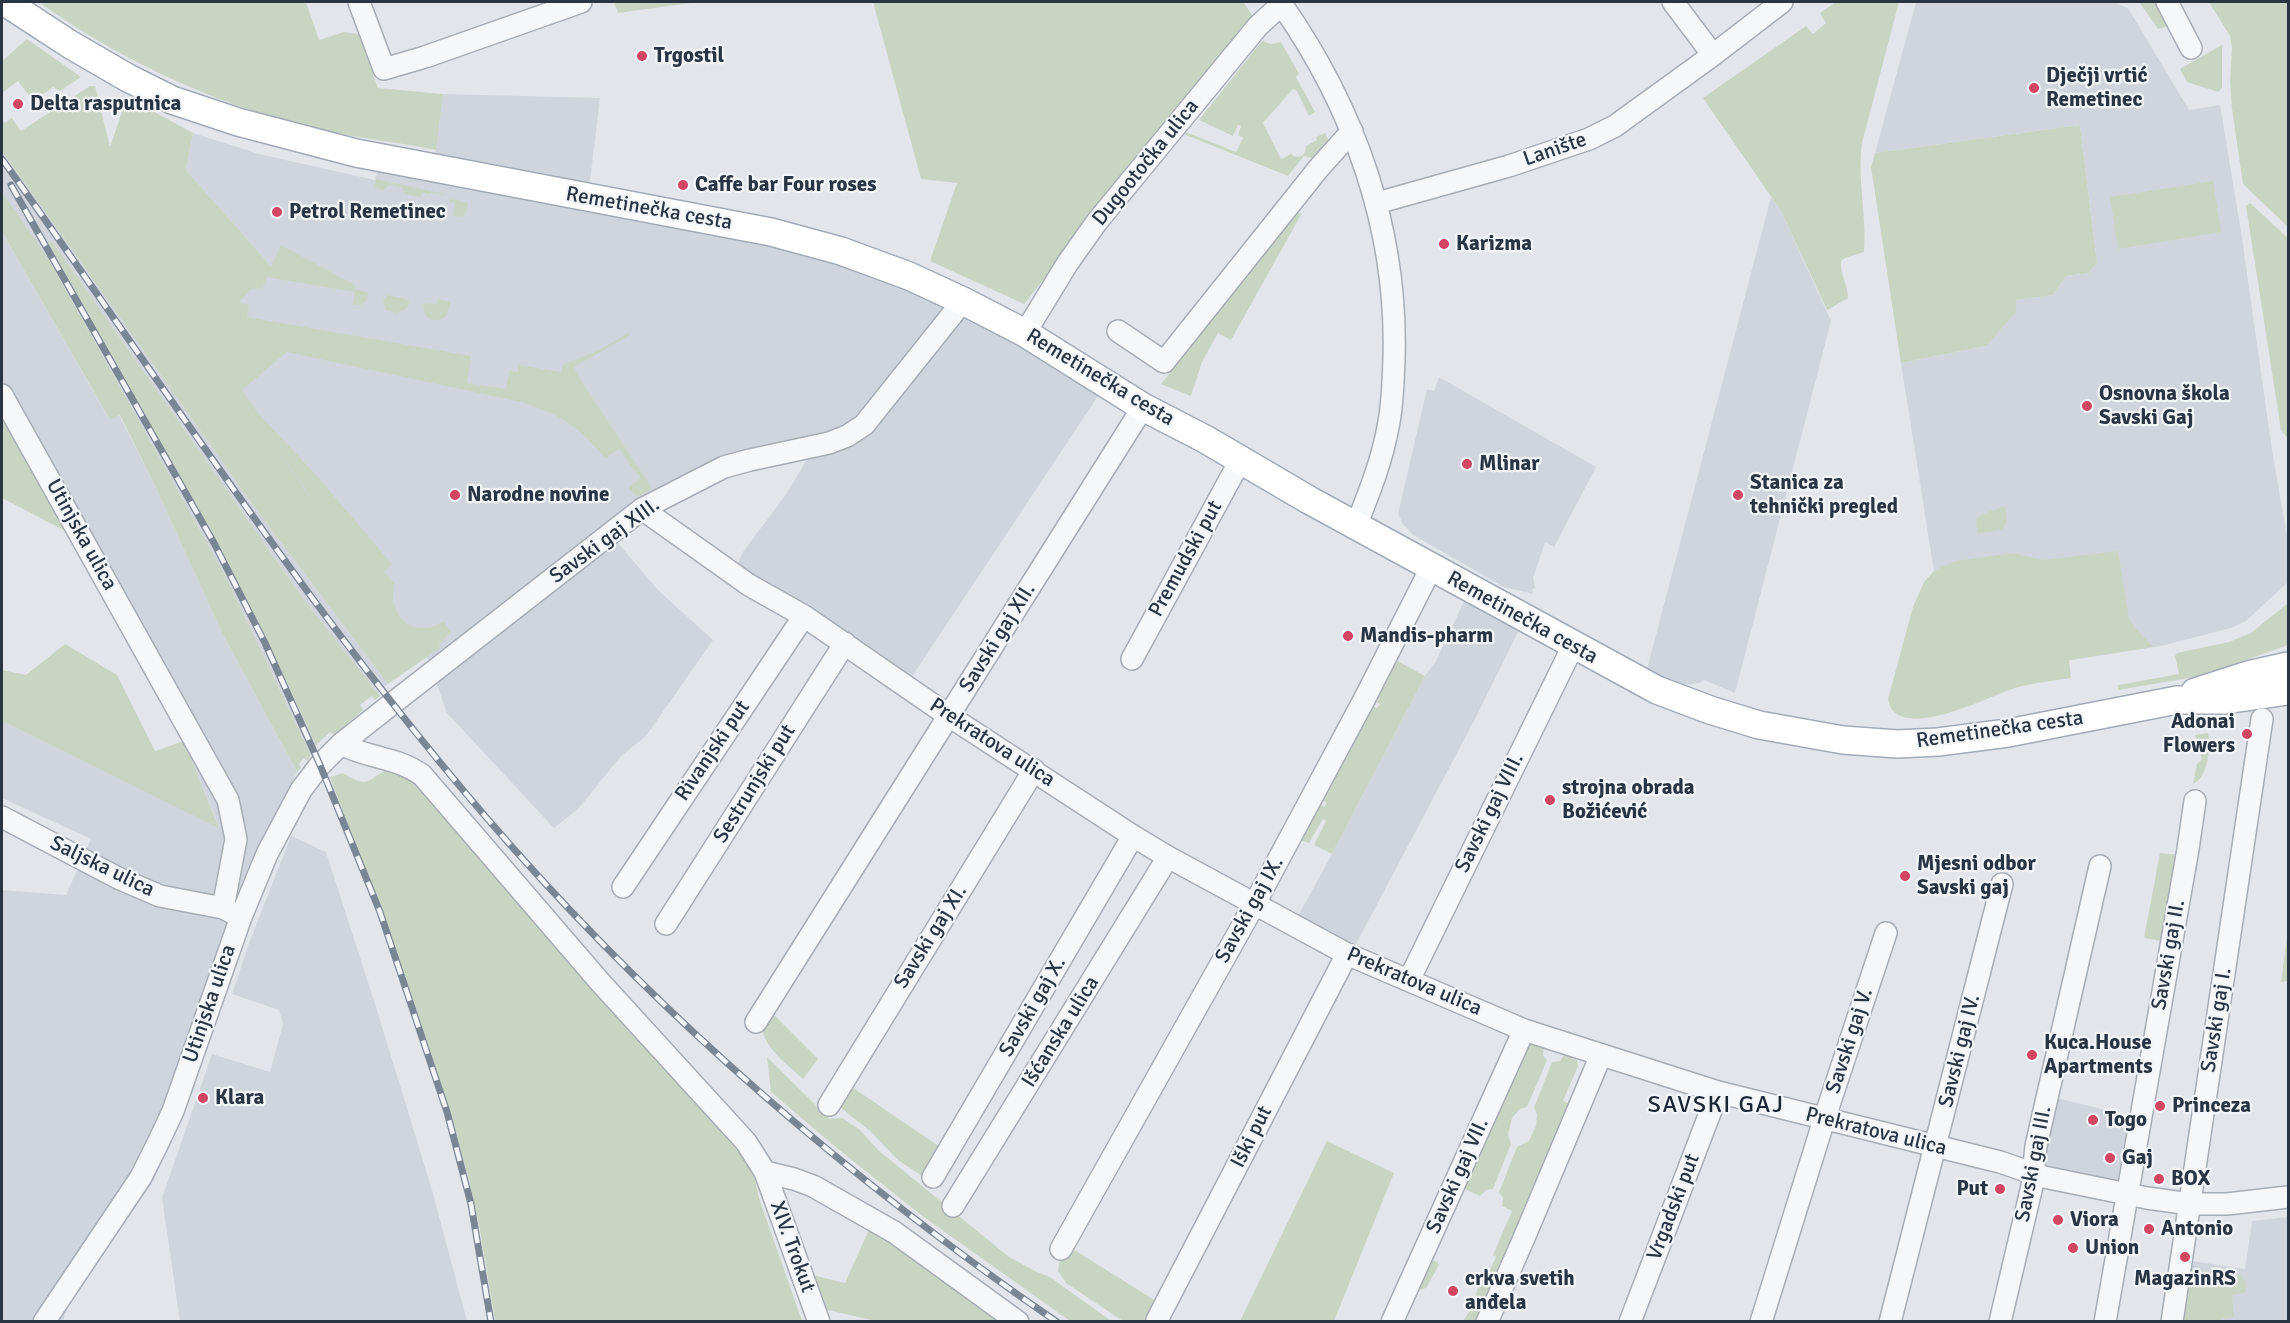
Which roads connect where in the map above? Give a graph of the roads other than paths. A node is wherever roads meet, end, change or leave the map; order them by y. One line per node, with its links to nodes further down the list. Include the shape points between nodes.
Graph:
1 (5, 2): 12 (main road, Remetinečka cesta, via 128,78 172,100 225,118 356,153 771,232 851,255)
2 (359, 2): 3 (street, via 384,69)
3 (581, 2)
4 (1673, 2): 9 (street)
5 (1782, 2): 9 (street, Lanište)
6 (2167, 2): 8 (street)
7 (1281, 3): 10 (street, via 1318,61); 14 (street, Dugootočka ulica, via 1118,196 1067,264)
8 (2191, 48)
9 (1713, 55): 11 (street, Lanište, via 1615,126 1589,139)
10 (1352, 131): 11 (street); 13 (street, via 1164,363)
11 (1377, 203): 19 (street, via 1393,302 1393,391 1383,453)
12 (963, 301): 14 (main road, Remetinečka cesta); 18 (street, Savski gaj XIII., via 864,425 829,443 724,467)
13 (1118, 331)
14 (1025, 333): 16 (main road, Remetinečka cesta)
15 (2, 395): 39 (street, Utinjska ulica, via 228,800 236,839)
16 (1143, 407): 17 (main road, Remetinečka cesta); 27 (street, Savski gaj XII.)
17 (1240, 459): 19 (main road, Remetinečka cesta); 24 (street, Premudski put)
18 (642, 509): 21 (street, Prekratova ulica, via 749,585); 26 (street, Savski gaj XIII.)
19 (1356, 526): 20 (main road, Remetinečka cesta)
20 (1431, 568): 23 (main road, Remetinečka cesta); 38 (street, Savski gaj IX.)
21 (804, 616): 22 (street, Prekratova ulica); 37 (street, Rivanjski put)
22 (845, 643): 27 (street, Prekratova ulica); 40 (street, Sestrunjski put)
23 (1573, 646): 25 (main road, Remetinečka cesta, via 1657,690 1710,710 1793,732 1867,742 1921,743 2044,727 2177,700 2230,680); 43 (street, Savski gaj VIII.)
24 (1132, 659)
25 (2288, 672)
26 (393, 703): 29 (street, Utinjska ulica)
27 (949, 716): 30 (street, Prekratova ulica); 44 (street, Savski gaj XII.)
28 (2262, 719): 56 (street, Savski gaj I.)
29 (341, 744): 39 (street, Utinjska ulica, via 301,790); 51 (street, XIV. Trokut, via 408,765 422,775 600,982 746,1142)
30 (1034, 770): 33 (street, Prekratova ulica); 48 (street, Savski gaj XI.)
31 (2194, 801): 54 (street, Savski gaj II.)
32 (2, 817): 39 (street, Saljska ulica, via 160,896)
33 (1133, 836): 34 (street, Prekratova ulica); 53 (street, Savski gaj X.)
34 (1168, 858): 38 (street, Prekratova ulica); 57 (street, Išćanska ulica)
35 (2100, 866): 52 (street, Savski gaj III., via 2038,1135)
36 (2002, 885): 50 (street, Savski gaj IV.)
37 (623, 887)
38 (1254, 905): 42 (street, Prekratova ulica); 58 (street, Savski gaj IX.)
39 (232, 913): 60 (street, Utinjska ulica, via 173,1111 159,1143 141,1178)
40 (666, 924)
41 (1886, 933): 49 (street, Savski gaj V.)
42 (1347, 954): 43 (street, Prekratova ulica); 59 (street, Iški put)
43 (1409, 980): 45 (street, Prekratova ulica)
44 (756, 1022)
45 (1524, 1029): 46 (street, Prekratova ulica); 63 (street, Savski gaj VII.)
46 (1601, 1055): 47 (street, Prekratova ulica); 64 (street)
47 (1718, 1092): 49 (street, Prekratova ulica); 65 (street, Vrgadski put)
48 (829, 1104)
49 (1824, 1120): 50 (street, Prekratova ulica); 66 (street, Savski gaj V.)
50 (1935, 1146): 52 (street, Prekratova ulica); 67 (street, Savski gaj IV.)
51 (765, 1172): 61 (street, XIV. Trokut); 62 (street, via 813,1186 894,1232)
52 (2033, 1172): 54 (street, Prekratova ulica); 68 (street, Savski gaj III.)
53 (933, 1177)
54 (2126, 1194): 56 (street, Prekratova ulica); 69 (street, Savski gaj II.)
55 (2289, 1197): 56 (street, Prekratova ulica)
56 (2190, 1204): 70 (street, Savski gaj I.)
57 (953, 1206)
58 (1061, 1249)
59 (1157, 1320)
60 (44, 1322)
61 (819, 1322)
62 (1018, 1322)
63 (1392, 1322)
64 (1486, 1322)
65 (1630, 1322)
66 (1761, 1322)
67 (1890, 1322)
68 (2000, 1322)
69 (2105, 1322)
70 (2172, 1322)

